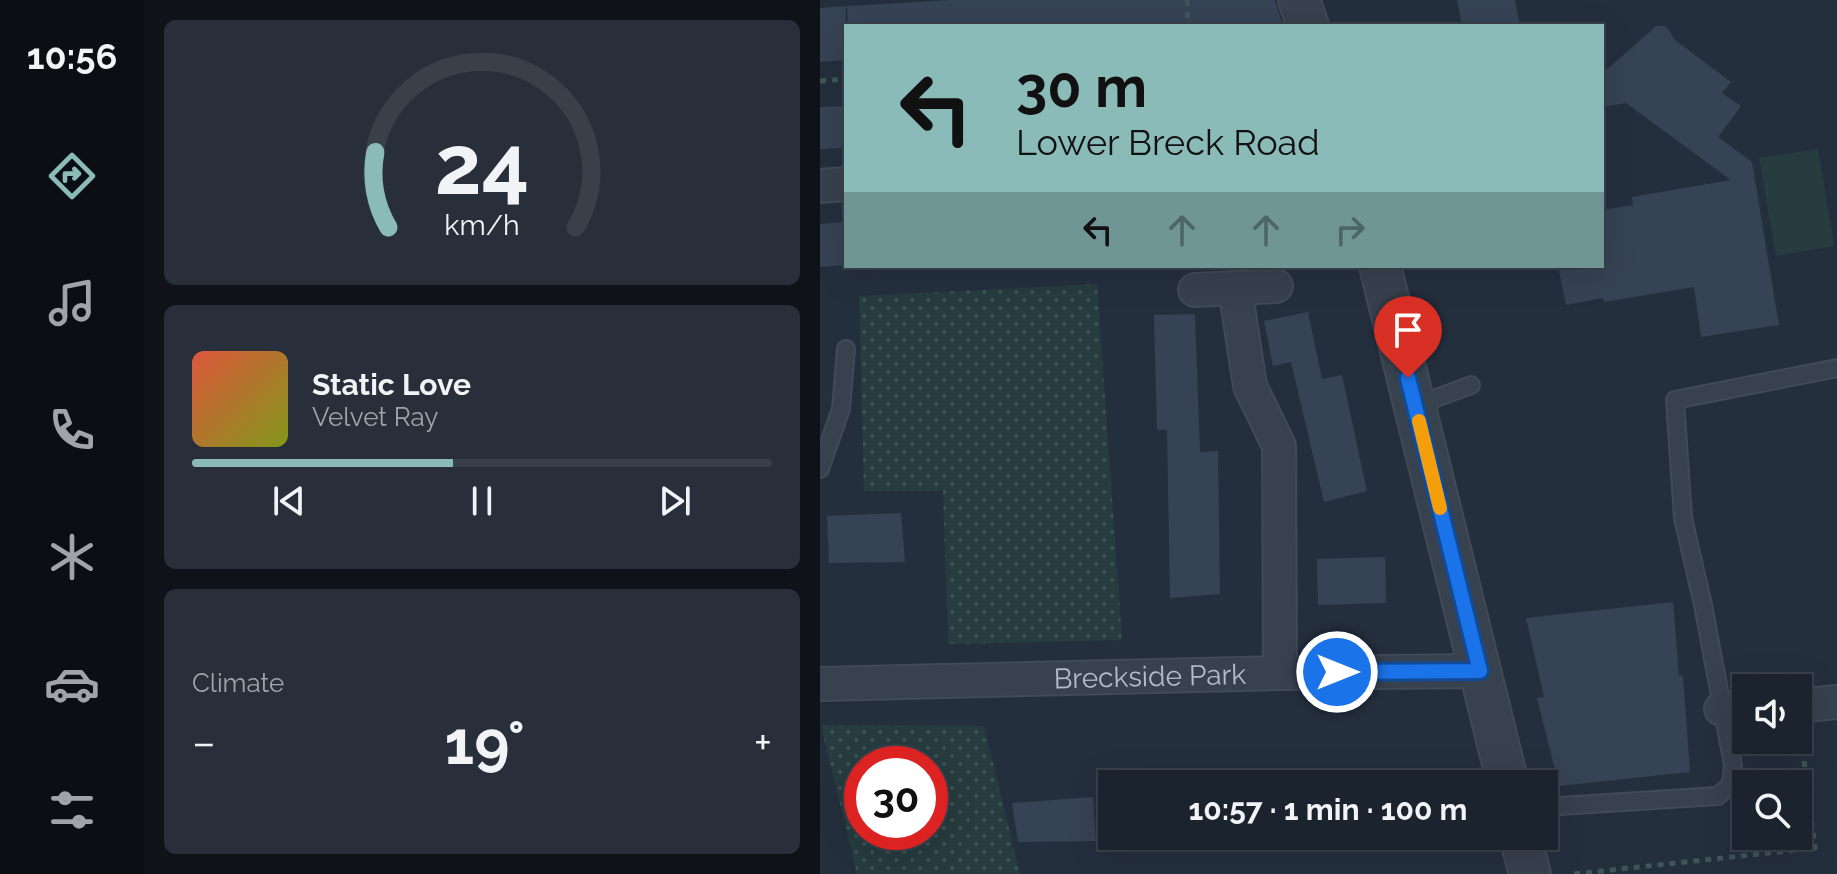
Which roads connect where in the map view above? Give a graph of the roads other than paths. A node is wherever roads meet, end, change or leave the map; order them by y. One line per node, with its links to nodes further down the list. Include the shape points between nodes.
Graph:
1 (1299, 0): 2 (street)
2 (1307, 24)
3 (844, 184): 4 (street)
4 (820, 186)
5 (1380, 268): 12 (street)
6 (1276, 286): 7 (street)
7 (1235, 288): 8 (street); 15 (street, via 1250,386 1279,446)
8 (1195, 290)
9 (846, 349): 13 (lane, via 841,409)
10 (1837, 368): 18 (lane, via 1675,400 1683,518)
11 (1471, 385): 12 (lane)
12 (1415, 406): 14 (street)
13 (820, 469)
14 (1480, 671): 15 (street, Breckside Park); 21 (street)
15 (1280, 673): 16 (street, Breckside Park)
16 (820, 684)
17 (1837, 702): 19 (street)
18 (1732, 705)
19 (1812, 713)
20 (1733, 754): 22 (lane, via 1731,784 1718,796)
21 (1505, 770)
22 (1558, 806)
23 (1524, 850): 24 (street)
24 (1530, 874)

